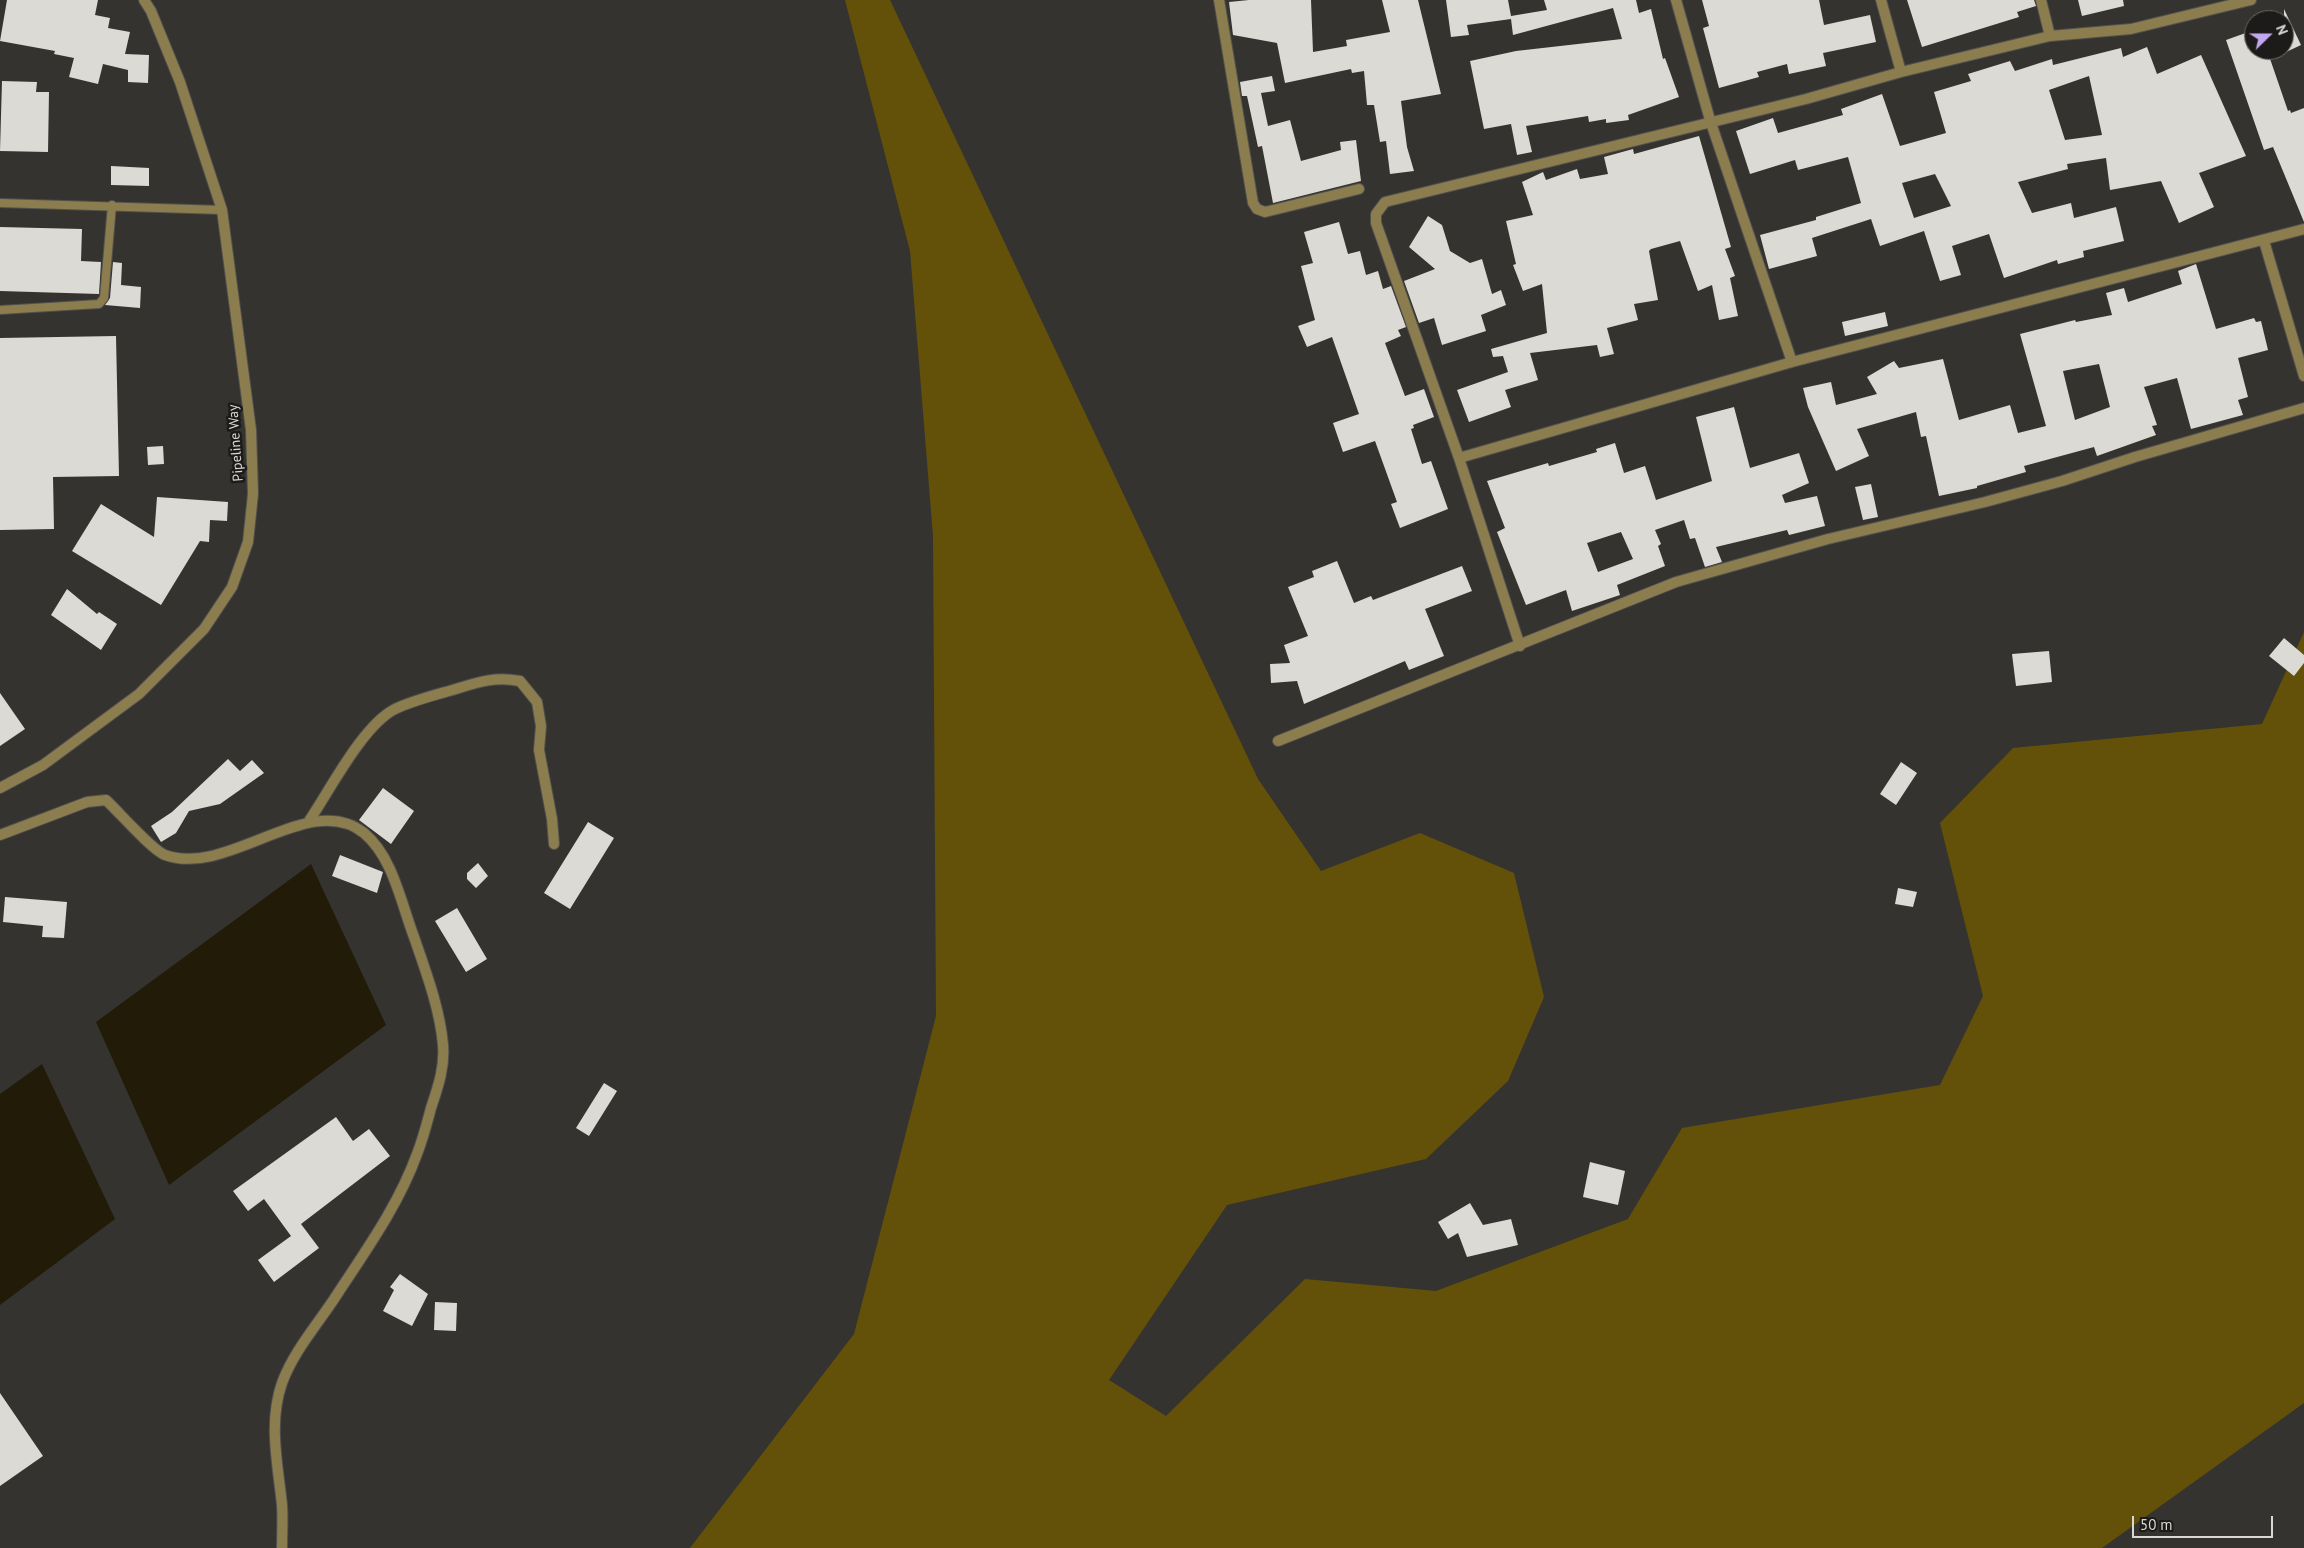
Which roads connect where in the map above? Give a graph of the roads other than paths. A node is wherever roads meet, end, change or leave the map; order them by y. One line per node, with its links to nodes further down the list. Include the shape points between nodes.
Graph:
1 (144, 0): 13 (street, Pipeline Way, via 180,82)
2 (1219, 0): 10 (street, via 1253,203 1257,209 1265,212)
3 (1676, 0): 9 (street)
4 (1881, 0): 8 (street)
5 (2041, 0): 7 (street)
6 (2251, 0): 7 (street, via 2131,29)
7 (2050, 36): 8 (street)
8 (1902, 72): 9 (street, via 1806,99)
9 (1710, 120): 17 (street); 20 (street, via 1385,202 1379,207 1376,222)
10 (1359, 189)
11 (0, 203): 12 (lane)
12 (112, 205): 13 (lane); 16 (lane, via 104,298 99,304)
13 (222, 210): 23 (street, Pipeline Way, via 251,430 253,494 248,542 232,587 204,629 139,694 43,765)
14 (2304, 229): 15 (street)
15 (2264, 240): 17 (street); 18 (street)
16 (0, 310)
17 (1792, 362): 20 (street)
18 (2304, 376)
19 (2304, 408): 21 (street, via 2062,481 1828,539 1676,582)
20 (1459, 458): 21 (street)
21 (1520, 646): 22 (street)
22 (1278, 741)
23 (0, 788)
24 (309, 821): 25 (street, via 240,848 189,860 162,854 106,800 87,802); 26 (street, via 361,741 394,710 499,678 520,681 537,702 541,726 539,750); 27 (street, via 333,819 362,831 384,856 420,955 440,1020 444,1047 443,1068 417,1156 382,1227 294,1356 281,1385 275,1416 274,1457 282,1506)
25 (0, 835)
26 (554, 844)
27 (282, 1548)

